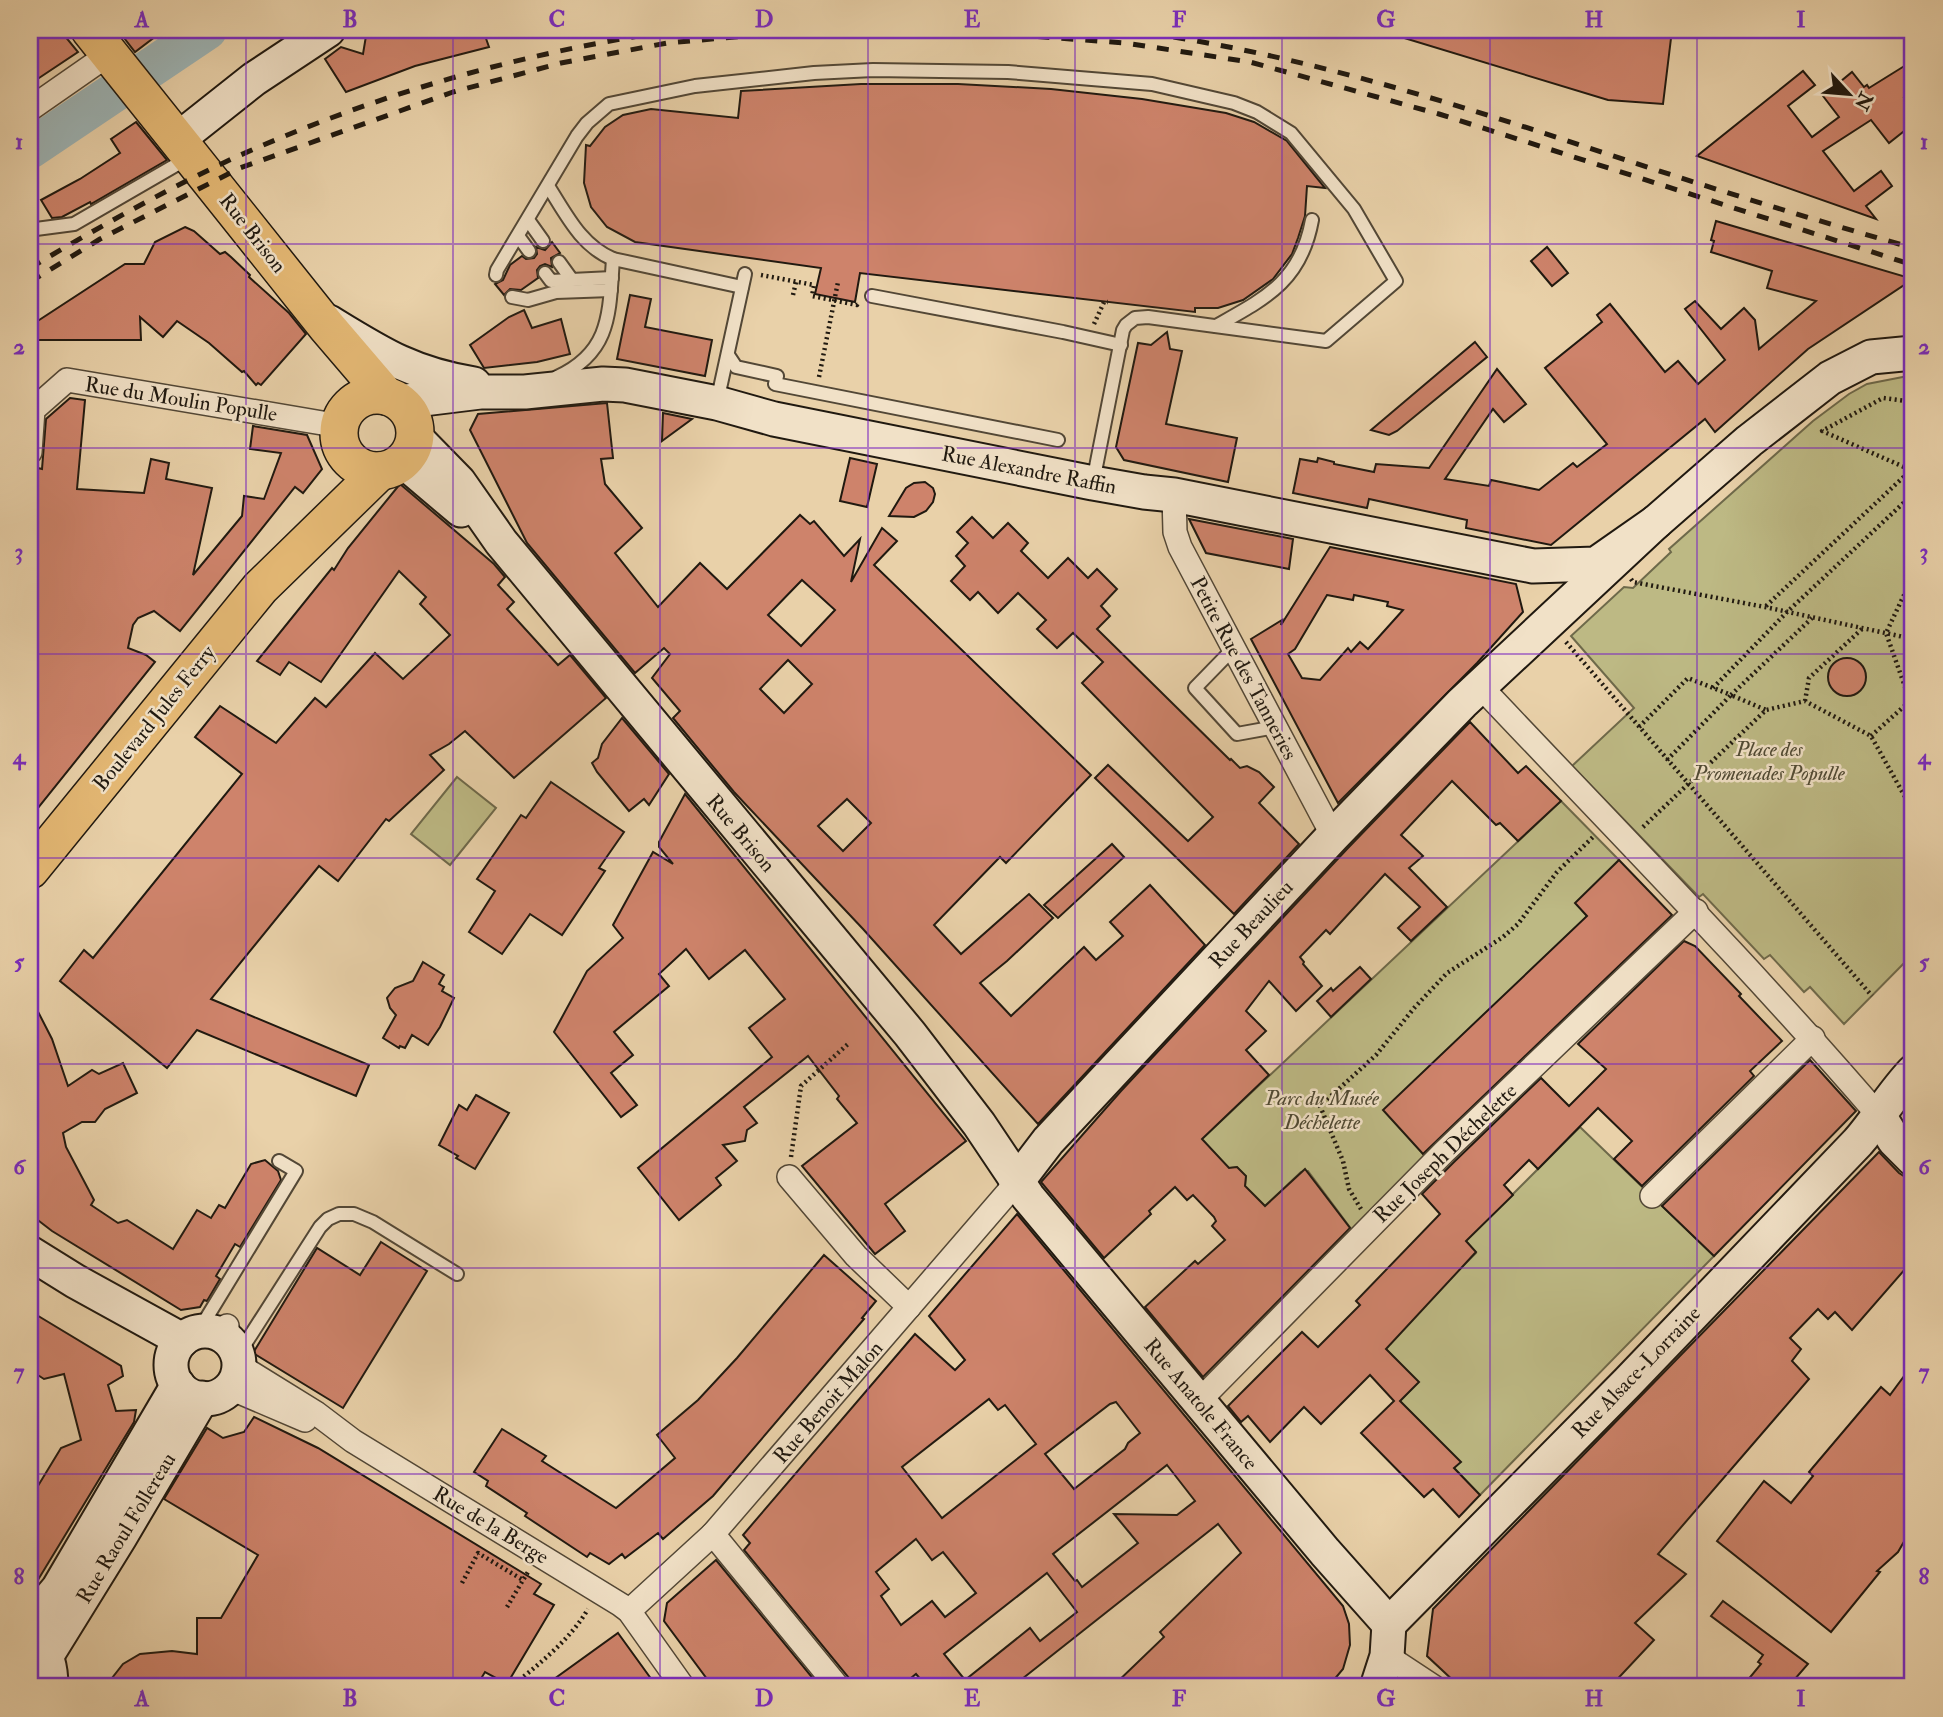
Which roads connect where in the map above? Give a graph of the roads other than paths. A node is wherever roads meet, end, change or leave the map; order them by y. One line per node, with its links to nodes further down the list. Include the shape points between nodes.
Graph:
1 (328, 30): 4 (street)
2 (106, 50): 3 (street); 4 (main road, Rue Brison)
3 (30, 109)
4 (176, 137): 8 (lane, via 74,224); 22 (main road, Rue Brison)
5 (548, 186): 6 (lane); 12 (lane, via 580,235); 23 (lane, via 587,123 609,104 695,86 873,70 1008,72 1152,84 1234,103 1292,133 1354,209 1396,281 1326,341)
6 (528, 220): 9 (lane); 10 (lane)
7 (1312, 220): 23 (lane, via 1302,255 1281,285)
8 (30, 233)
9 (518, 236): 11 (lane); 15 (lane, via 508,261)
10 (543, 241)
11 (529, 251)
12 (613, 259): 17 (lane); 27 (lane, via 743,280)
13 (559, 262): 16 (lane)
14 (545, 272): 16 (lane, via 551,281)
15 (496, 275)
16 (572, 280): 17 (lane)
17 (611, 284): 21 (lane); 29 (lane, via 601,338 592,355 575,369)
18 (526, 286): 21 (lane)
19 (872, 296): 25 (lane)
20 (512, 297): 21 (lane)
21 (535, 298)
22 (322, 321): 29 (street, via 414,370); 31 (main road, Rue Brison, via 347,381); 32 (main road, Rue Brison)
23 (1216, 326): 25 (lane, via 1140,317 1126,325)
24 (1913, 335): 28 (street, via 1894,341)
25 (1121, 345): 35 (lane)
26 (1913, 353): 28 (street)
27 (728, 355): 30 (lane); 33 (lane, via 736,367 777,376 775,384)
28 (1871, 357): 37 (street, via 1830,378 1793,405)
29 (524, 392): 30 (street, Rue Alexandre Raffin, via 625,385); 32 (street, Rue Alexandre Raffin, via 480,392)
30 (717, 402): 35 (street, Rue Alexandre Raffin, via 774,419)
31 (345, 428): 32 (main road, via 367,397); 32 (main road, via 359,466); 34 (street, Rue du Moulin Populle, via 67,380 33,410); 39 (main road, Boulevard Jules Ferry, via 327,493)
32 (400, 433): 39 (main road, Boulevard Jules Ferry); 50 (street, Rue Brison, via 501,542 910,1034)
33 (1058, 440)
34 (30, 452)
35 (1093, 483): 36 (street, Rue Alexandre Raffin)
36 (1174, 495): 38 (street, Rue Alexandre Raffin); 41 (street, Petite Rue des Tanneries, via 1180,547)
37 (1656, 522): 38 (street, via 1596,564); 40 (street, Rue Beaulieu)
38 (1533, 566): 40 (street, via 1560,579 1566,591)
39 (279, 568): 45 (main road, Boulevard Jules Ferry)
40 (1557, 614): 42 (street, Rue Beaulieu)
41 (1233, 649): 43 (street, Petite Rue des Tanneries); 43 (lane, via 1195,688 1237,734)
42 (1487, 679): 44 (street, Rue Beaulieu); 46 (street)
43 (1275, 727): 44 (street, Petite Rue des Tanneries)
44 (1333, 836): 51 (street, Rue Beaulieu)
45 (30, 870)
46 (1696, 911): 47 (street); 61 (street, Rue Joseph Déchelette, via 1444,1152)
47 (1813, 1038): 49 (street); 56 (street)
48 (1913, 1073): 49 (street)
49 (1880, 1117): 52 (street); 66 (street, Rue Alsace-Lorraine)
50 (979, 1124): 51 (street, via 1021,1140); 55 (street, Rue Brison)
51 (1048, 1141): 55 (street, Rue Beaulieu)
52 (1913, 1159)
53 (279, 1161): 60 (lane, via 296,1171)
54 (789, 1177): 59 (street, via 856,1256)
55 (1016, 1183): 59 (street, Rue Benoit Malon); 61 (street, Rue Anatole France)
56 (1652, 1196)
57 (30, 1253): 60 (street, Rue de la Berge)
58 (457, 1274): 60 (lane, via 373,1222 339,1214 320,1227)
59 (909, 1307): 63 (street, Rue Benoit Malon)
60 (209, 1358): 62 (street, Rue Raoul Follereau); 64 (street, Rue de la Berge, via 316,1413 353,1441)
61 (1199, 1401): 66 (street, Rue Anatole France, via 1325,1552)
62 (107, 1532): 65 (street, Rue Raoul Follereau); 67 (street, Rue Raoul Follereau)
63 (713, 1534): 64 (street, Rue Benoit Malon); 69 (street)
64 (629, 1611): 68 (street, Rue de la Berge)
65 (30, 1619)
66 (1388, 1640): 70 (street); 71 (street)
67 (43, 1659)
68 (683, 1687)
69 (838, 1687)
70 (1377, 1687)
71 (1434, 1687)

